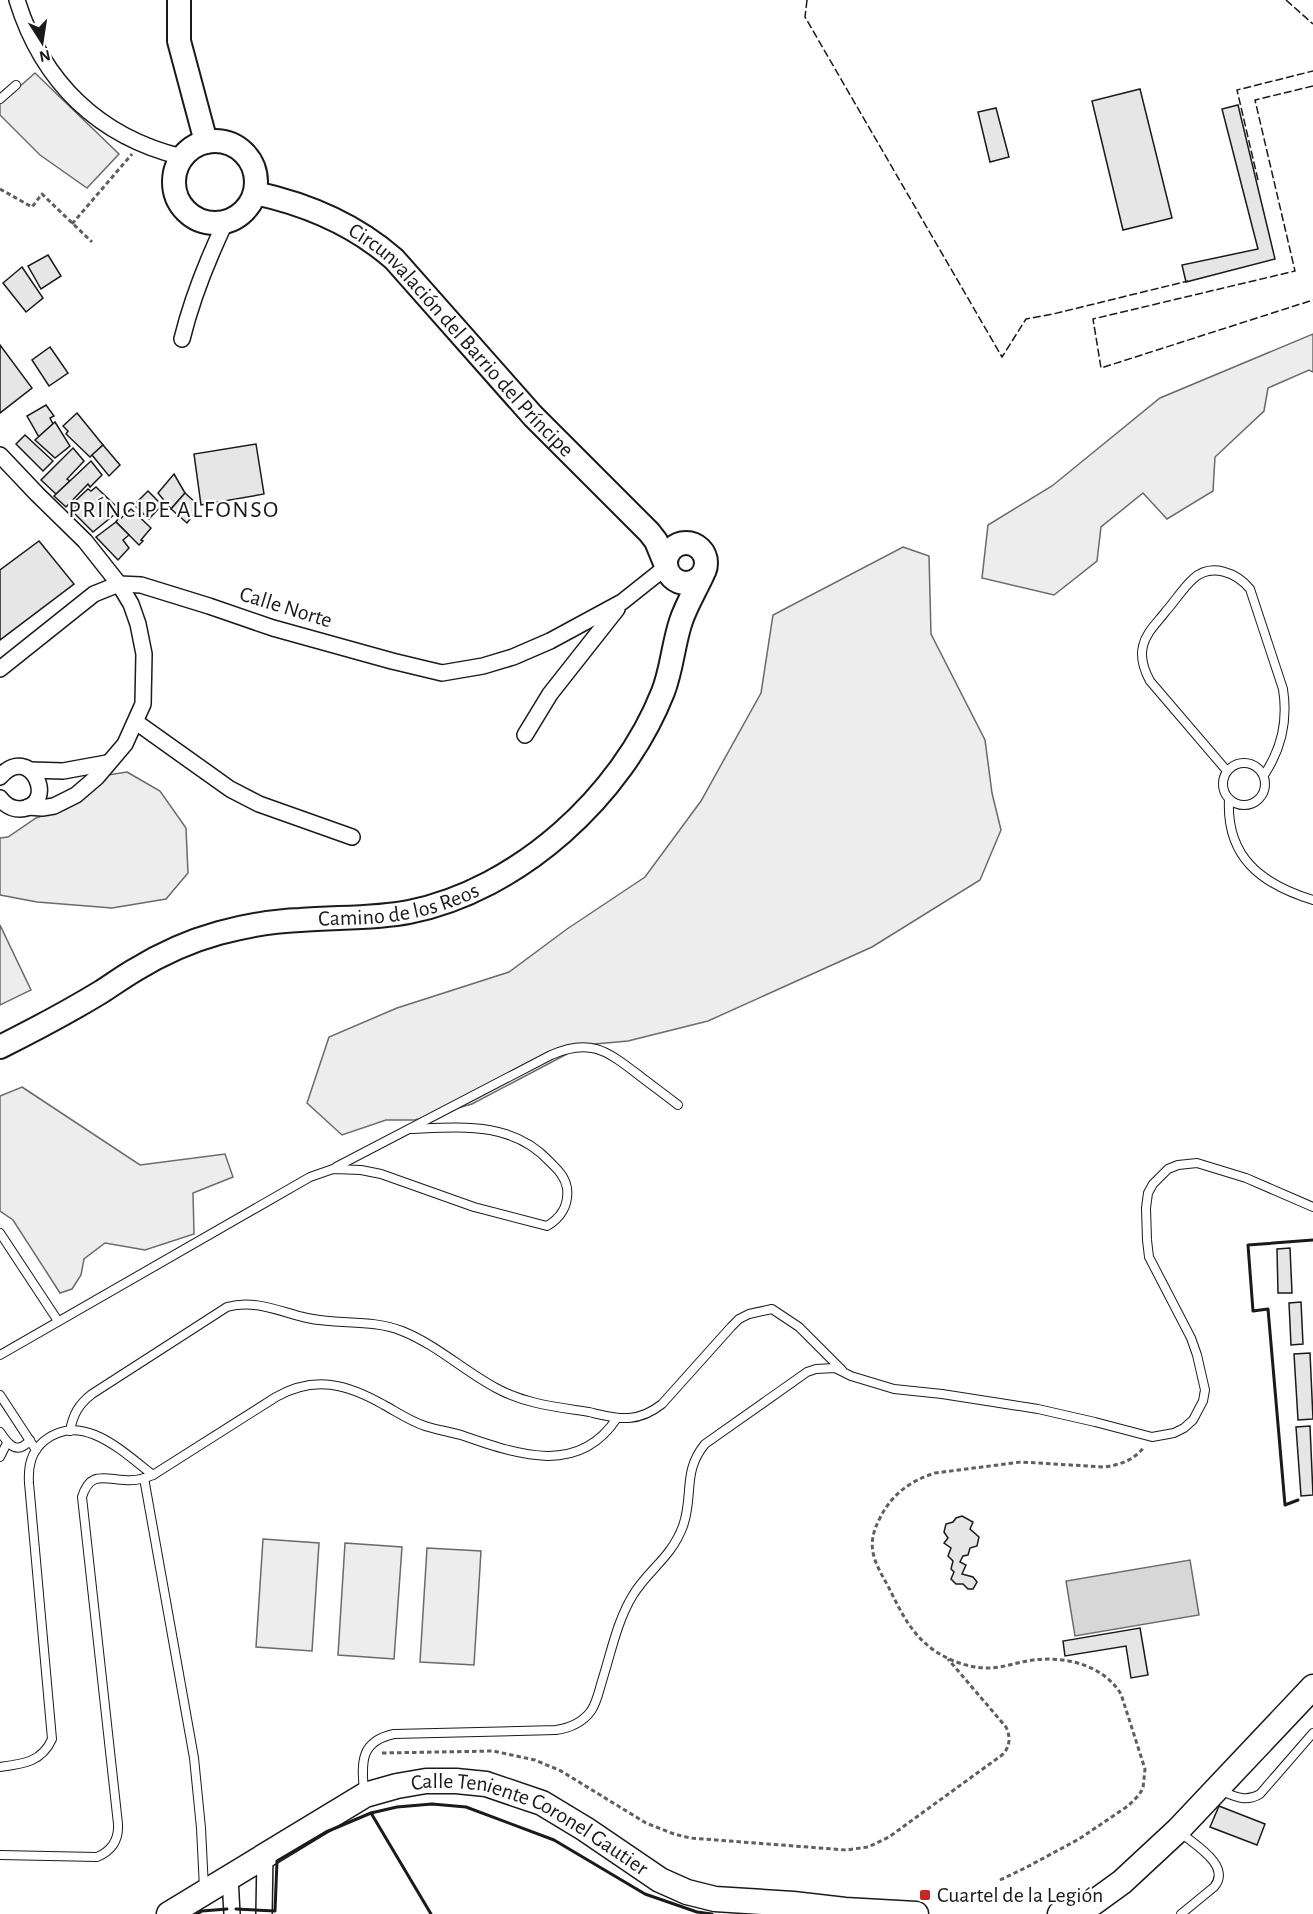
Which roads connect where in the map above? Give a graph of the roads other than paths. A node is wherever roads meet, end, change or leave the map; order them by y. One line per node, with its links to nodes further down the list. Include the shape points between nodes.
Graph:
1 (17, 0): 6 (street, via 40,54 69,93 103,123 140,144)
2 (179, 0): 5 (street, via 179,40)
3 (16, 84): 4 (lane)
4 (0, 99)
5 (206, 142): 6 (street, via 192,147); 7 (street, via 220,141 245,153 254,165)
6 (182, 157): 8 (street, via 173,184 177,199 196,220)
7 (255, 193): 8 (street, via 249,207); 11 (street, Circunvalación del Barrio del Príncipe, via 315,211 360,233 394,259 533,416)
8 (225, 223): 9 (street, via 208,257)
9 (182, 339)
10 (0, 454): 15 (street, via 85,541)
11 (641, 523): 12 (street, Circunvalación del Barrio del Príncipe); 13 (street, Circunvalación del Barrio del Príncipe, via 656,541)
12 (680, 544): 13 (street, via 667,554); 14 (street, via 690,543 701,549 706,562)
13 (668, 569): 14 (street, via 679,583 688,584); 16 (street); 17 (street, Camino de los Reos)
14 (702, 576): 17 (street, Camino de los Reos)
15 (119, 584): 16 (street, Calle Norte, via 141,585 273,628 442,673 513,657); 18 (street, Calle Norte, via 94,594); 19 (street, via 131,604 144,654 143,704)
16 (622, 602): 20 (street, via 550,694)
17 (681, 622): 30 (street, Camino de los Reos, via 663,692 632,750 585,810 519,867 467,894 412,911 357,919 273,922 199,940 153,960)
18 (0, 669)
19 (136, 722): 21 (street, via 125,744); 28 (street, via 230,789 259,804)
20 (525, 735)
21 (107, 763): 22 (street, via 63,771); 27 (street, via 87,787 65,802 42,808)
22 (30, 770): 25 (street, via 17,767); 27 (street, via 40,786 37,798)
23 (1227, 771): 24 (lane, via 1246,762 1260,768); 24 (lane, via 1150,681 1142,657 1145,637 1194,577 1211,571 1230,573 1250,590 1283,689 1282,736); 26 (lane, via 1222,785)
24 (1264, 775): 26 (lane, via 1265,789 1256,802 1242,805)
25 (0, 777)
26 (1229, 799): 29 (lane, via 1230,826 1245,861 1278,886)
27 (7, 805)
28 (352, 837)
29 (1313, 900)
30 (0, 1047)
31 (678, 1105): 32 (lane, via 612,1055 594,1048 573,1048 550,1055)
32 (410, 1129): 33 (lane); 33 (lane, via 485,1128 528,1143 564,1179 567,1201 562,1214 547,1227 474,1207 381,1174)
33 (333, 1169): 36 (lane, via 310,1177)
34 (1313, 1207): 38 (lane, via 1256,1181 1197,1163 1168,1169 1153,1184 1146,1208 1149,1257 1191,1338 1205,1390 1193,1420 1163,1436 1152,1437 1038,1409 894,1389)
35 (0, 1233): 36 (lane)
36 (58, 1321): 37 (lane)
37 (0, 1355)
38 (843, 1371): 40 (lane, via 799,1327 772,1310 760,1310 739,1319 654,1410 636,1417); 53 (lane, via 826,1367 807,1372 705,1444 698,1453 690,1473 688,1510 681,1532 633,1596 596,1701 586,1716 572,1726 556,1730 394,1734 379,1739 365,1754)
39 (0, 1395): 43 (lane)
40 (616, 1418): 41 (lane, via 508,1395 401,1330 311,1319 245,1303 228,1307 92,1394 74,1413); 47 (lane, via 588,1448 530,1455 424,1426 339,1386 306,1385 276,1396)
41 (70, 1431): 45 (lane, via 48,1438); 47 (lane, via 94,1434)
42 (0, 1432): 44 (lane)
43 (30, 1440): 44 (lane, via 16,1448); 45 (lane)
44 (7, 1443): 46 (lane)
45 (36, 1450): 51 (lane, via 28,1473 52,1738 38,1758)
46 (0, 1457)
47 (153, 1475): 48 (lane)
48 (144, 1478): 56 (lane, via 101,1477 86,1487 82,1497 117,1837 110,1849 97,1857); 58 (lane, via 194,1758)
49 (1313, 1687): 52 (main road)
50 (1313, 1734): 52 (lane, via 1254,1798 1238,1798)
51 (0, 1767)
52 (1216, 1789): 54 (main road)
53 (365, 1795): 55 (main road, Calle Teniente Coronel Gautier); 59 (main road, Calle Teniente Coronel Gautier, via 426,1781 486,1784 542,1803 660,1880 687,1892 715,1899)
54 (1178, 1830): 64 (main road, via 1093,1903); 65 (lane, via 1216,1863 1220,1873 1214,1887)
55 (265, 1854): 57 (main road, Calle Teniente Coronel Gautier); 62 (street)
56 (0, 1855)
57 (230, 1877): 58 (main road, Calle Teniente Coronel Gautier); 61 (street)
58 (204, 1893): 60 (main road, Calle Teniente Coronel Gautier)
59 (886, 1913): 63 (main road, Calle Teniente Coronel Gautier)
60 (169, 1914)
61 (232, 1914)
62 (264, 1914)
63 (916, 1914)
64 (1060, 1914)
65 (1181, 1914)

